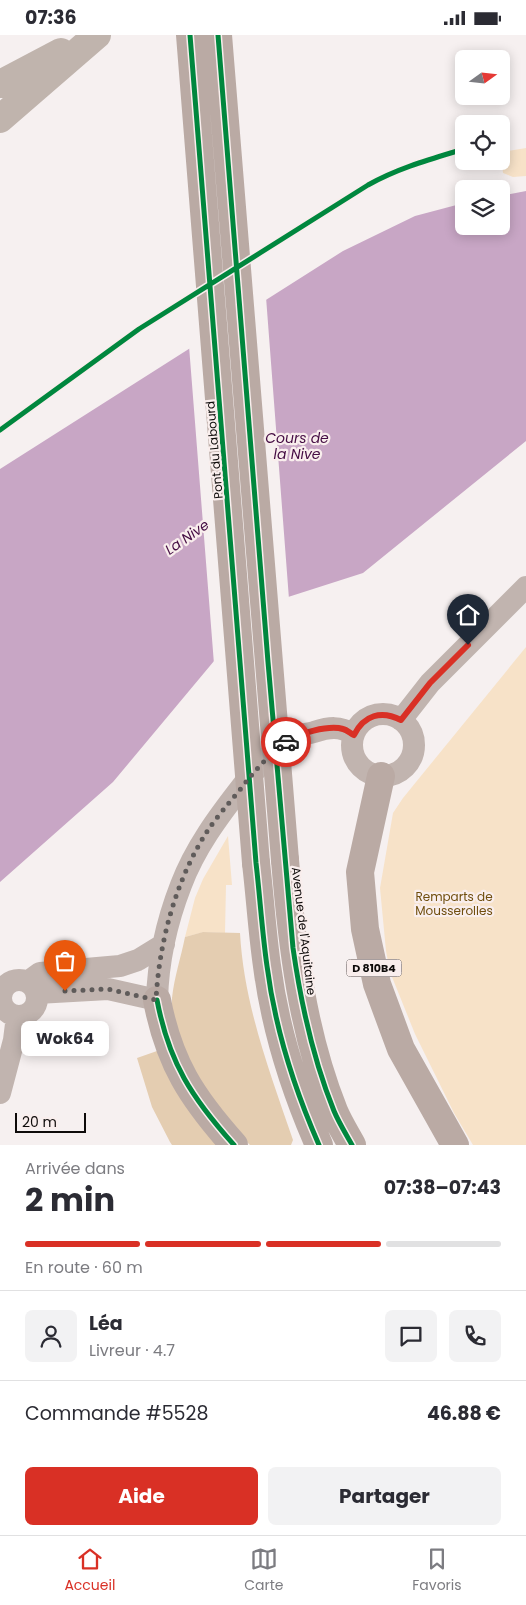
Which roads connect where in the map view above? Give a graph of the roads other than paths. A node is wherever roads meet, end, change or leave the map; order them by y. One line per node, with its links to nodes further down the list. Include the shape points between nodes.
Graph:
1 (95, 35): 4 (street); 5 (street)
2 (190, 35): 16 (main road, Pont du Labourd, bridge, via 267,966 290,1072)
3 (218, 35): 17 (main road, Avenue de l'Aquitaine, bridge, via 293,948 317,1062 335,1113)
4 (0, 84)
5 (0, 119)
6 (526, 587): 7 (street, via 430,683)
7 (401, 720): 8 (street, via 392,715 374,715 365,719); 9 (street, via 412,736 412,755 400,771)
8 (354, 735): 9 (street, via 352,744 357,762 363,769); 10 (street, via 344,729 328,728 293,737 268,756 208,831 180,887)
9 (381, 776): 18 (main road, D 810B4, via 360,872 365,929 377,984 401,1049)
10 (164, 944): 11 (street, via 138,960 120,966 40,973); 12 (street)
11 (33, 987): 12 (street, via 108,989); 13 (street, via 38,1000 35,1007 31,1013); 13 (street, via 14,980 3,988 3,1007)
12 (156, 1000): 15 (main road, via 173,1057 184,1080)
13 (17, 1016): 14 (street)
14 (0, 1093)
15 (234, 1145)
16 (320, 1145)
17 (352, 1145)
18 (455, 1145)

